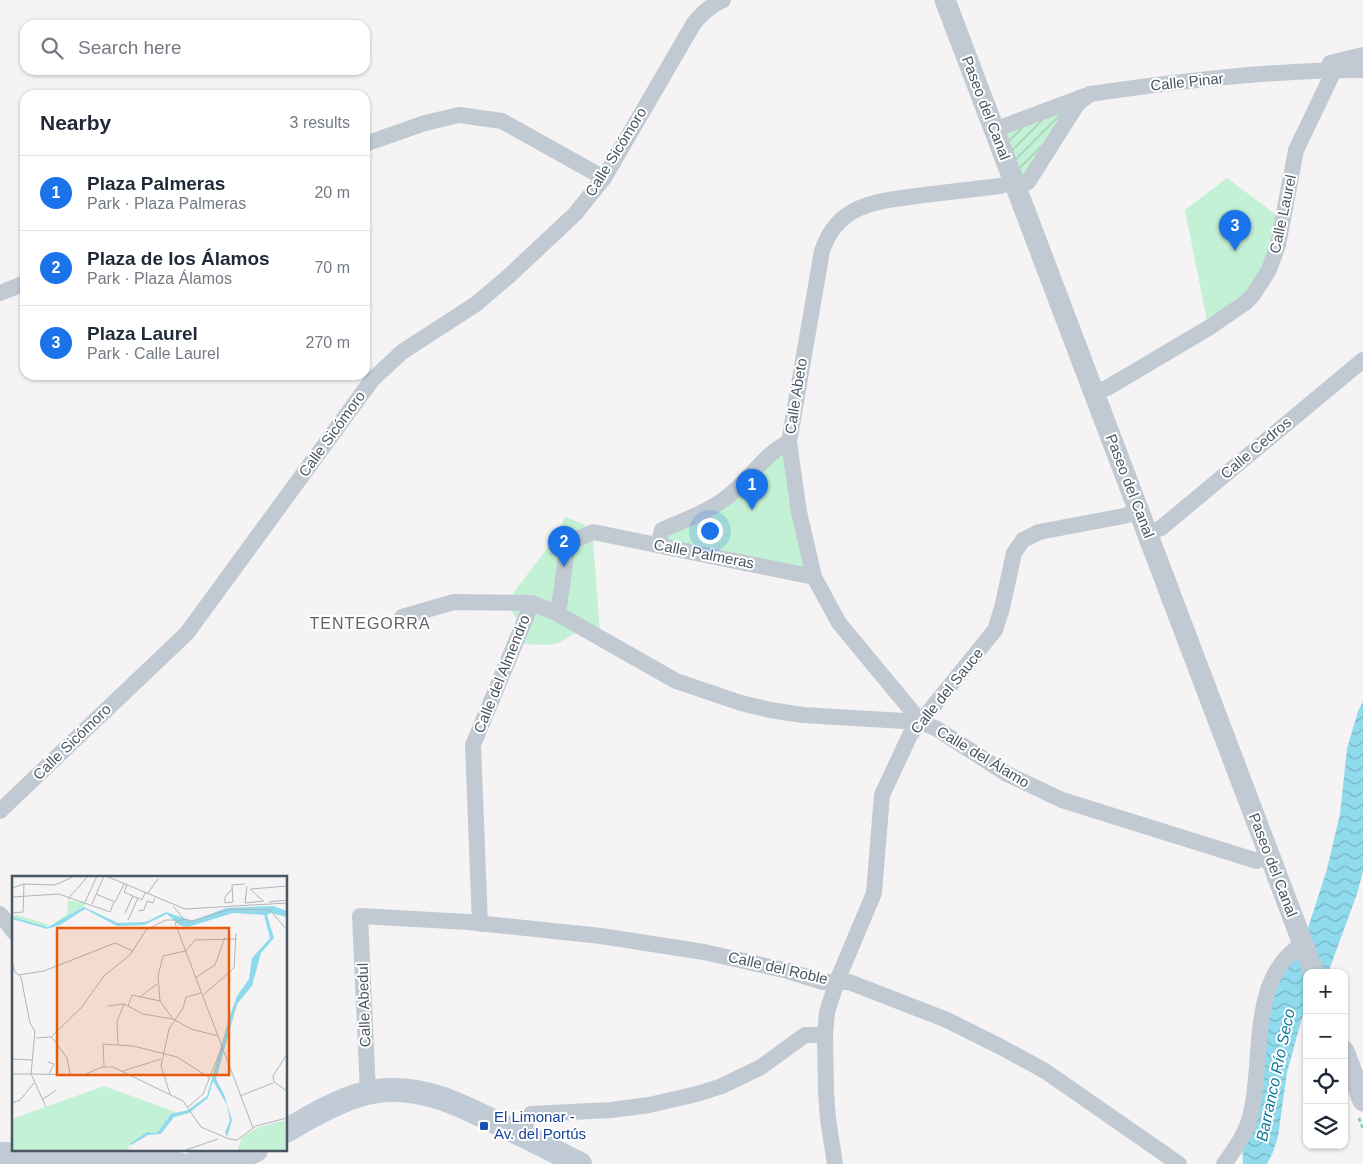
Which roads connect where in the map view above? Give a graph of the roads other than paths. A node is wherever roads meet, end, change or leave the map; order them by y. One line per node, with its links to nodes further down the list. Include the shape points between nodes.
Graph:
1 (724, 0): 10 (street, Calle Sicómoro, via 702,12 694,22)
2 (945, 0): 8 (street, Paseo del Canal)
3 (1363, 55): 6 (street, Calle Pinar)
4 (1331, 70): 5 (street, Calle Pinar); 6 (street, Calle Pinar); 15 (street, Calle Laurel, via 1332,76 1296,150 1278,245 1262,283 1245,303 1210,327)
5 (1363, 70)
6 (1284, 73): 7 (street, Calle Pinar, via 1174,82)
7 (1090, 94): 8 (street, Calle Pinar); 11 (street, via 1078,103 1028,182)
8 (994, 130): 11 (street, Paseo del Canal)
9 (370, 142): 10 (street, via 459,115 502,121)
10 (604, 178): 25 (street, Calle Sicómoro, via 575,214 510,275 476,304 402,352 372,380 187,633)
11 (1015, 184): 15 (street, Paseo del Canal); 16 (street, Calle Abeto, via 870,203 849,214 830,232 819,261)
12 (20, 285): 13 (street)
13 (0, 293)
14 (1363, 360): 18 (street, Calle Cedros, via 1161,528)
15 (1094, 392): 17 (street, Paseo del Canal)
16 (789, 442): 19 (street, via 778,447 724,500 662,530); 20 (street, Calle Abeto, via 799,512)
17 (1139, 511): 18 (street, Paseo del Canal); 24 (street, Calle del Sauce, via 1039,532 1022,540 1014,553 995,630)
18 (1148, 533): 26 (street, Paseo del Canal)
19 (658, 545): 20 (street, Calle Palmeras); 22 (street, Calle Palmeras, via 593,532 568,543)
20 (814, 576): 24 (street, Calle Abeto, via 840,623)
21 (532, 603): 22 (street, Calle del Almendro); 23 (street, via 454,602); 29 (street, Calle del Almendro, via 473,745)
22 (558, 614): 24 (street, Calle del Álamo, via 676,681 741,703 803,715)
23 (402, 617)
24 (921, 722): 26 (street, Calle del Álamo, via 1007,774 1062,800 1257,860); 33 (street, Calle del Sauce, via 910,735 882,795 874,893)
25 (0, 811)
26 (1270, 856): 31 (street, Paseo del Canal)
27 (0, 914): 30 (street)
28 (360, 916): 29 (street, Calle del Roble); 36 (street, Calle Abedul)
29 (480, 924): 33 (street, Calle del Roble, via 601,936 704,952 824,982)
30 (12, 929)
31 (1303, 944): 32 (street, Paseo del Canal); 48 (street, via 1280,964 1268,990 1251,1113 1242,1136)
32 (1312, 969)
33 (837, 981): 34 (street, Calle del Sauce, via 827,1012); 47 (street, Calle del Roble, via 849,982 947,1020 1001,1047 1045,1071)
34 (825, 1035): 39 (street, via 805,1035 761,1067 722,1086 649,1105 531,1114); 46 (street, Calle del Sauce, via 826,1092)
35 (1347, 1059): 37 (street)
36 (368, 1093): 38 (main road, via 341,1102); 39 (main road, via 397,1090 431,1094 455,1102)
37 (1363, 1101)
38 (288, 1130)
39 (520, 1134): 45 (main road)
40 (251, 1152): 44 (main road, via 229,1160)
41 (0, 1154): 42 (main road)
42 (102, 1154): 43 (main road)
43 (178, 1164)
44 (192, 1164)
45 (580, 1164)
46 (835, 1164)
47 (1179, 1164)
48 (1224, 1164)

